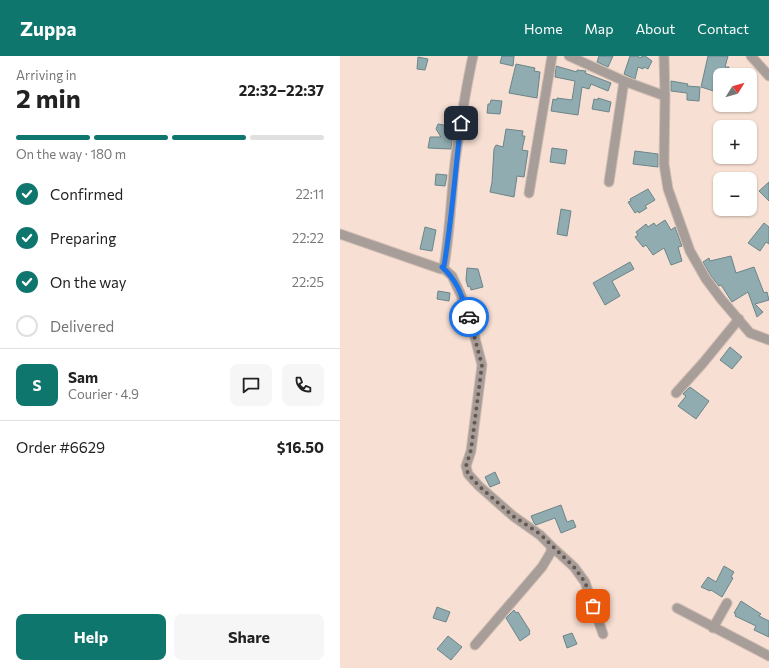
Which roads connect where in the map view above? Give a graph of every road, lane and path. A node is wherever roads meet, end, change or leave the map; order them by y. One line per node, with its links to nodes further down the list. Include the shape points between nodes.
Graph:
1 (472, 56): 12 (street, via 456,162 448,246)
2 (552, 56): 10 (street)
3 (569, 56): 7 (street)
4 (664, 56): 8 (street)
5 (751, 56): 6 (street)
6 (769, 76)
7 (624, 81): 8 (street); 9 (street)
8 (665, 96): 13 (street, via 664,164 668,189 690,251 721,299)
9 (609, 182)
10 (529, 193)
11 (340, 234): 12 (street)
12 (442, 267): 16 (street, via 452,276 461,295 482,365 471,450 466,466 468,474 513,516 540,534)
13 (739, 319): 14 (street, via 750,332); 15 (street)
14 (769, 340)
15 (676, 393)
16 (551, 546): 20 (street, via 574,567 585,582); 21 (street, via 551,552 542,567)
17 (727, 604): 19 (street)
18 (677, 608): 19 (street)
19 (713, 628): 22 (street)
20 (603, 634)
21 (475, 645)
22 (769, 656)

